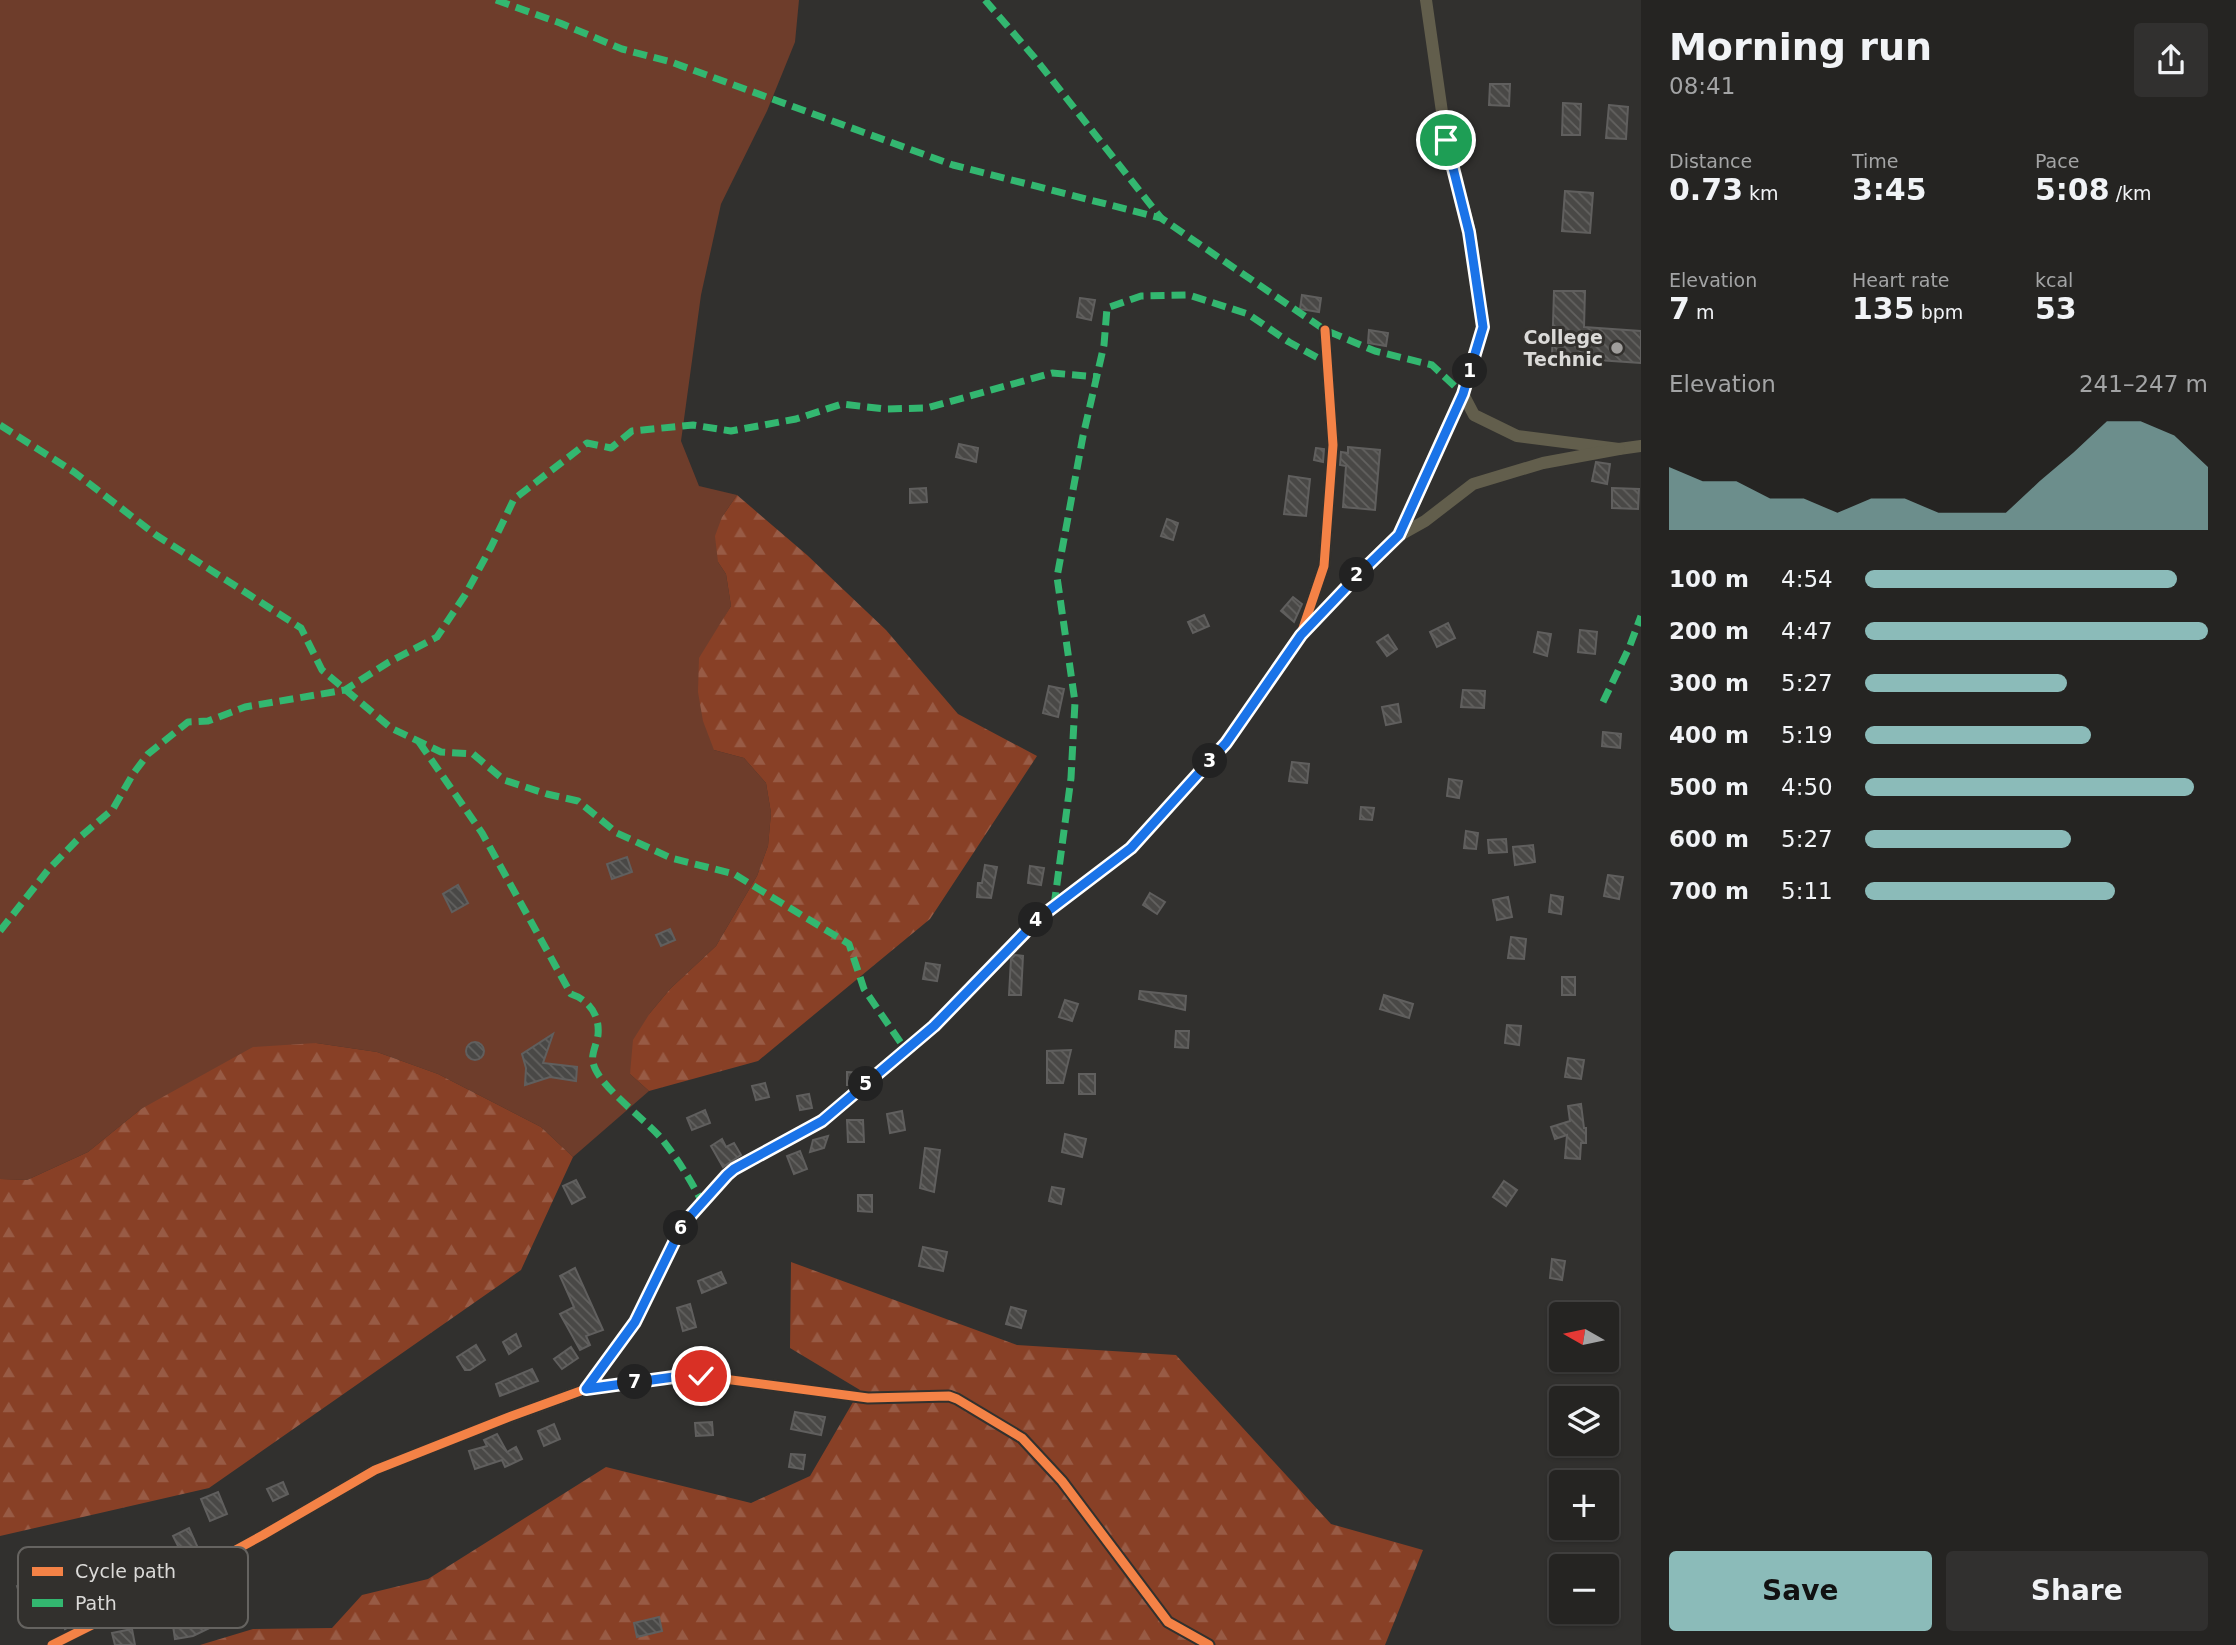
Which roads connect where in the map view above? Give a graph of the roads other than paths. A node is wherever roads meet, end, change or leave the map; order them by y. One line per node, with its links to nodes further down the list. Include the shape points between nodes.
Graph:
1 (1426, 0): 3 (street, via 1446,140 1469,232 1483,327)
2 (1325, 330): 7 (street, via 1333,445 1325,548)
3 (1463, 394): 5 (street, via 1474,415 1517,436); 6 (street)
4 (1641, 446): 5 (street)
5 (1619, 449): 6 (street, via 1543,463 1474,484)
6 (1399, 535): 7 (street)
7 (1301, 635): 8 (street, via 1226,743 1131,848 1039,918 934,1026 822,1121 727,1175 683,1224 635,1322)
8 (586, 1389): 9 (street, via 375,1470); 12 (street, via 701,1376 868,1398 957,1399 1022,1438 1062,1481 1168,1622)
9 (242, 1547)
10 (85, 1628): 11 (street)
11 (52, 1645)
12 (1209, 1645)

